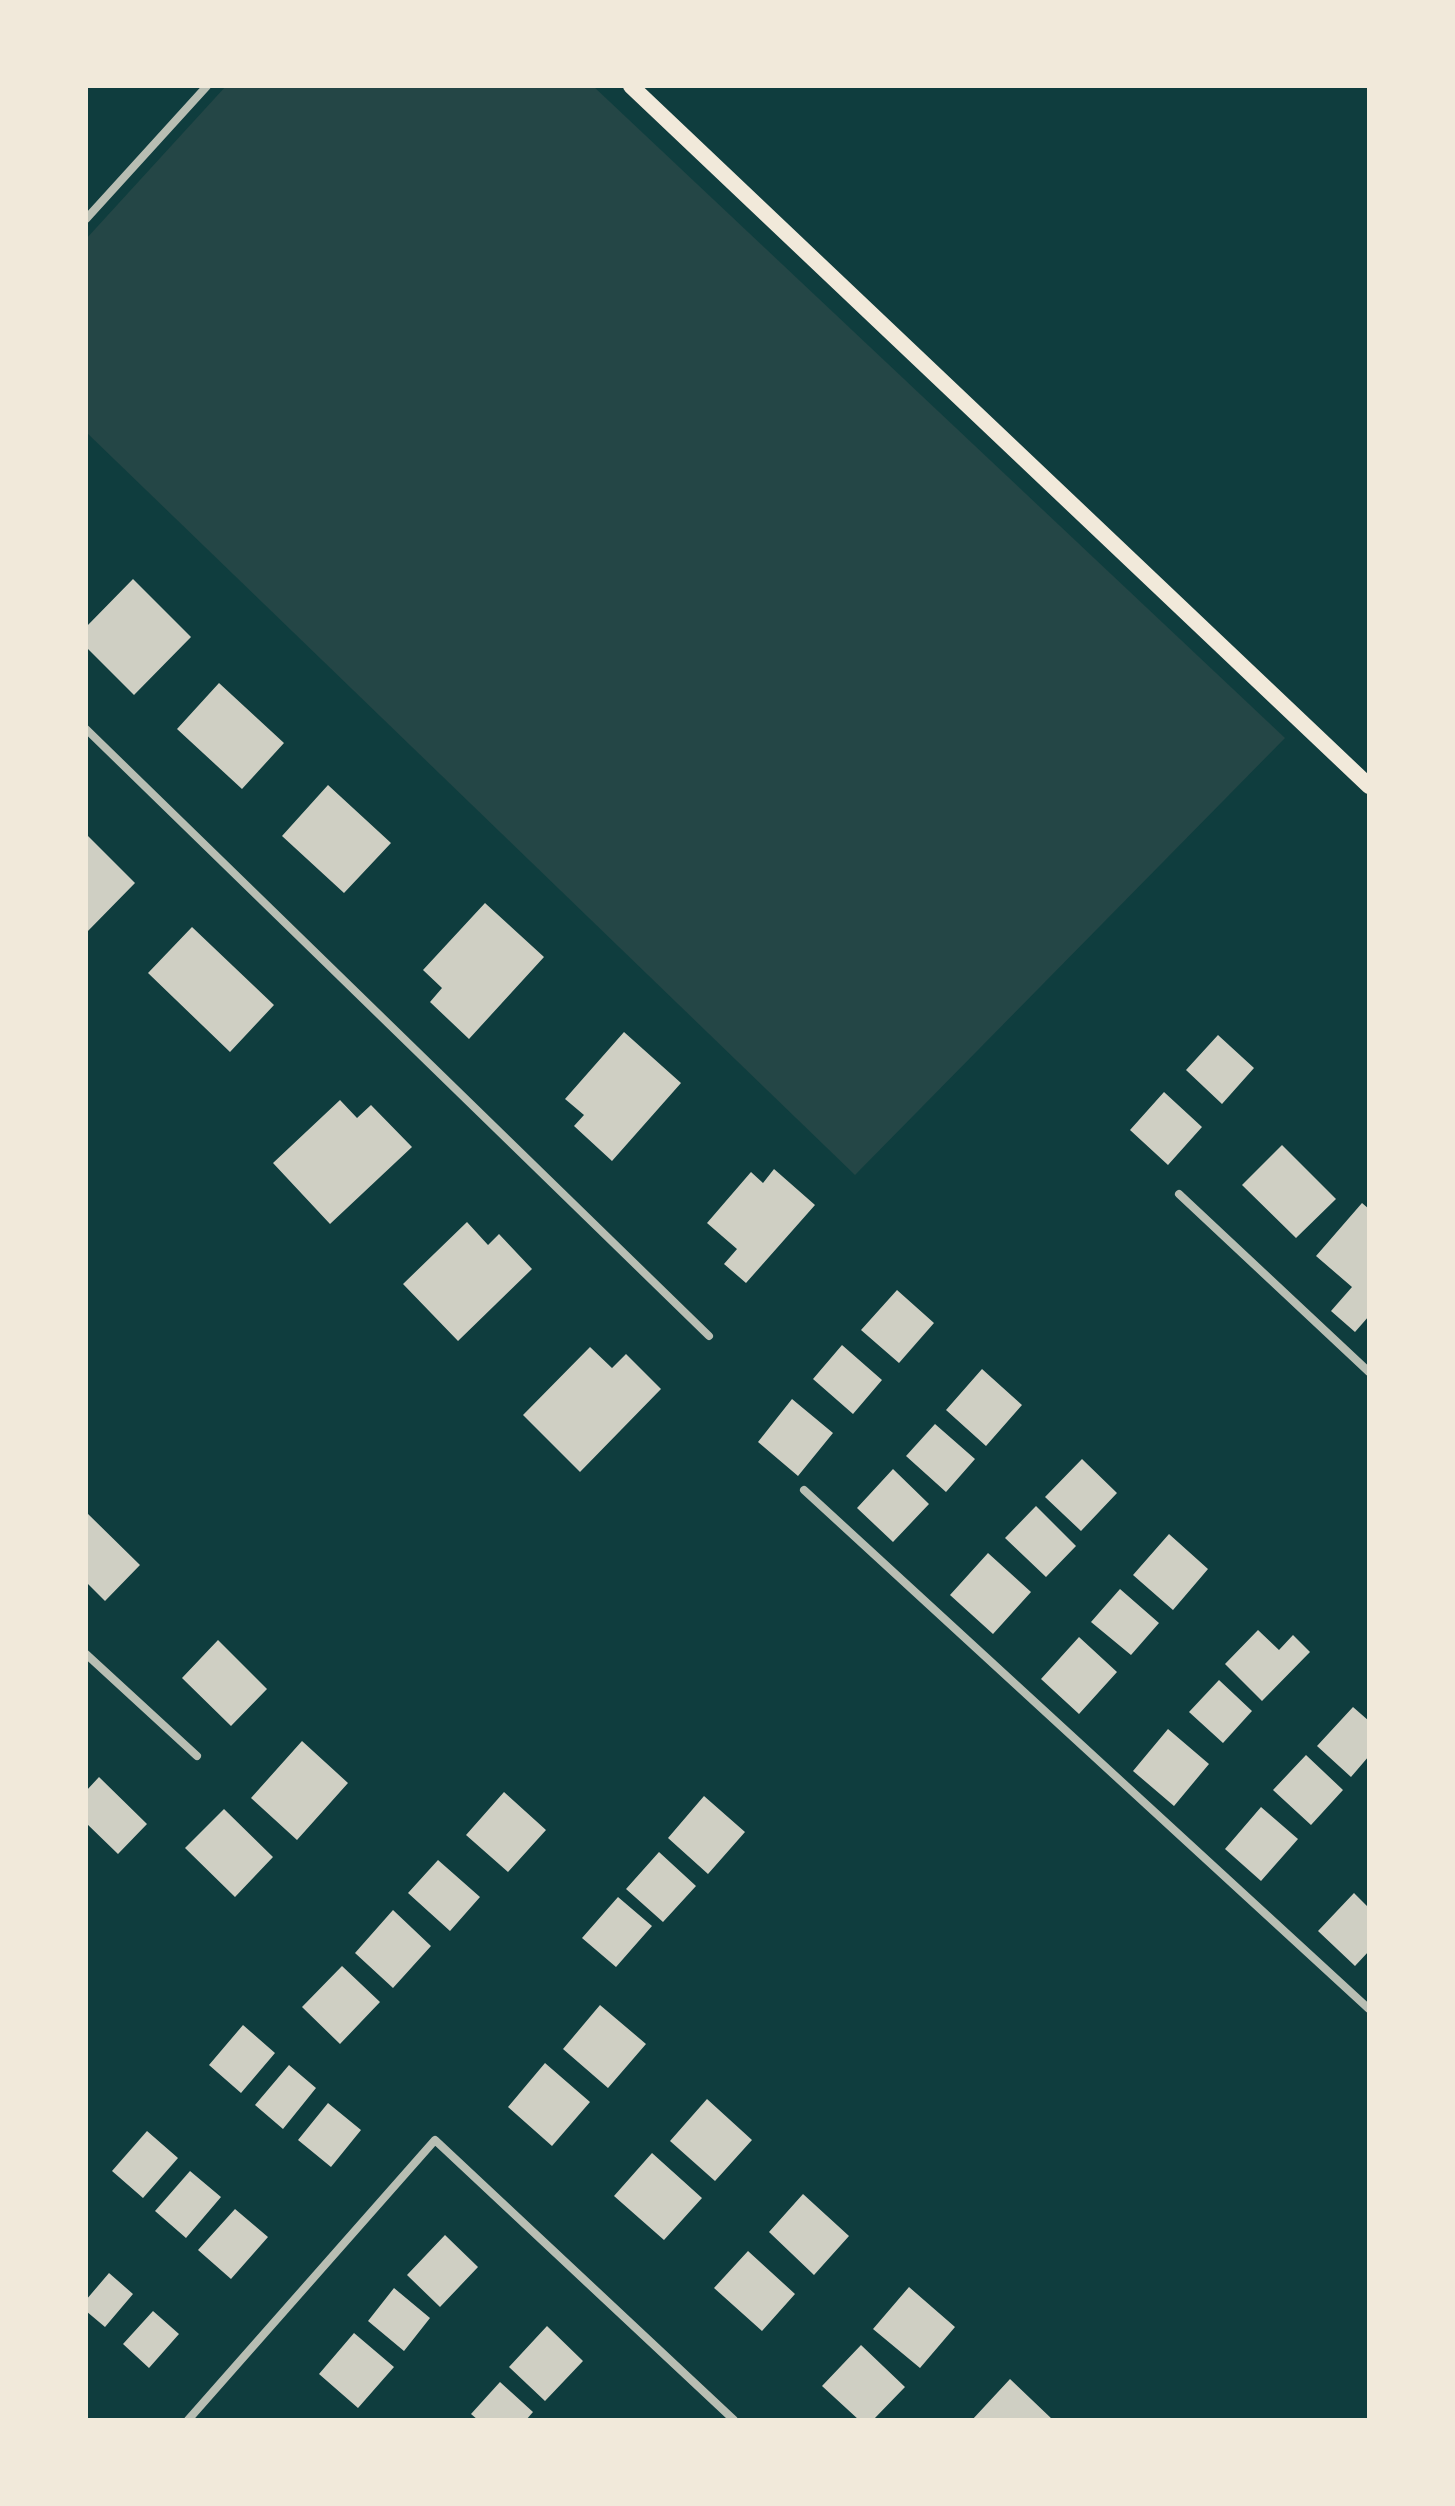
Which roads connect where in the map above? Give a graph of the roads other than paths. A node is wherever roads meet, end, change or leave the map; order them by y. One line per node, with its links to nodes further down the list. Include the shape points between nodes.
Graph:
1 (207, 86): 3 (street)
2 (631, 86): 5 (main road)
3 (86, 219)
4 (86, 729): 7 (street)
5 (1369, 786)
6 (1179, 1194): 8 (street)
7 (709, 1336)
8 (1369, 1372)
9 (804, 1490): 12 (street)
10 (86, 1654): 11 (street)
11 (197, 1756)
12 (1369, 2009)
13 (188, 2420): 14 (street, via 435,2140)
14 (734, 2420)

